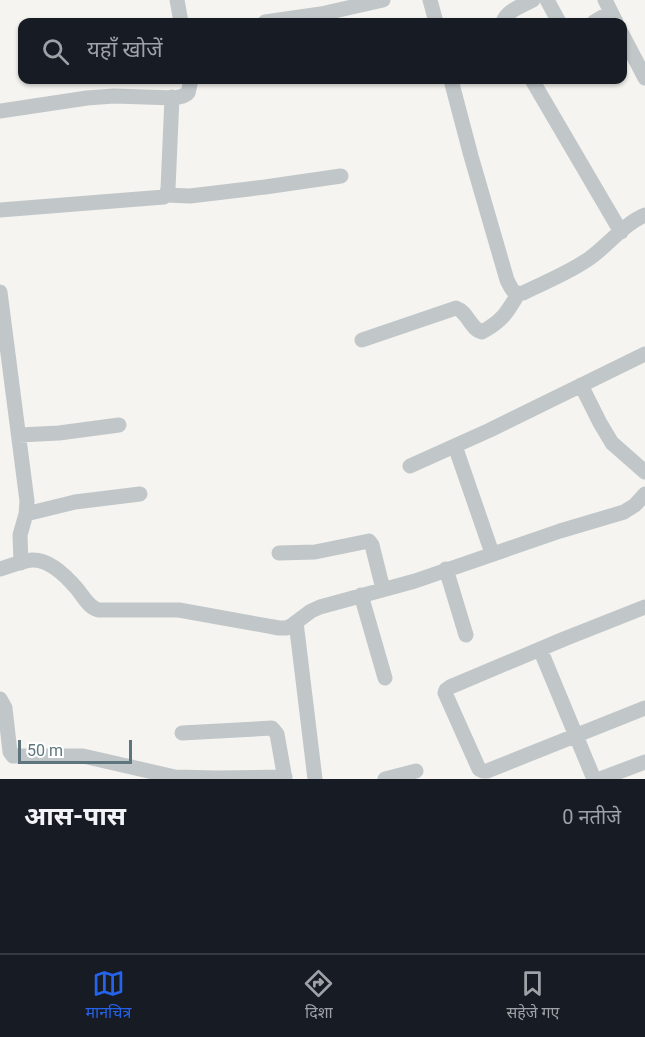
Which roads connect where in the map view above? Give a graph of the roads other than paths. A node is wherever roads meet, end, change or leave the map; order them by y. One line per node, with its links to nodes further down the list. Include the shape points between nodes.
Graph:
1 (177, 0): 7 (street)
2 (383, 0): 6 (street)
3 (430, 0): 9 (street)
4 (533, 0): 10 (street)
5 (547, 0): 11 (street)
6 (320, 7): 8 (street)
7 (180, 18)
8 (280, 18)
9 (435, 18)
10 (504, 18)
11 (557, 18)
12 (627, 44): 13 (street)
13 (645, 78)
14 (190, 84): 17 (street, via 188,93)
15 (452, 84): 25 (street, via 507,280)
16 (534, 84): 23 (street)
17 (172, 98): 18 (street, via 96,98); 20 (street)
18 (0, 111)
19 (341, 176): 20 (street, via 190,196)
20 (166, 195): 21 (street)
21 (0, 210)
22 (645, 215): 23 (street)
23 (621, 232): 25 (street, via 580,264)
24 (0, 292): 30 (street)
25 (518, 294): 26 (street, via 505,315 482,332 456,308)
26 (362, 340)
27 (645, 354): 28 (street)
28 (581, 385): 31 (street); 33 (street, via 612,442)
29 (119, 425): 30 (street)
30 (19, 435): 36 (street)
31 (454, 446): 32 (street); 38 (street)
32 (410, 466)
33 (645, 472)
34 (140, 494): 36 (street, via 83,500)
35 (645, 494): 38 (street, via 624,512)
36 (26, 514): 39 (street, via 19,540)
37 (279, 553): 42 (street, via 315,552 369,541)
38 (492, 554): 41 (street)
39 (21, 563): 40 (street); 45 (street, via 39,561 62,572 98,610 179,610 279,628)
40 (0, 569)
41 (446, 569): 42 (street); 46 (street)
42 (383, 589): 43 (street)
43 (361, 595): 45 (street, via 320,607); 48 (street)
44 (645, 607): 47 (street)
45 (296, 622): 56 (street)
46 (466, 635)
47 (540, 649): 52 (street); 52 (street, via 450,687 446,690 447,699 483,771)
48 (385, 678)
49 (0, 699): 55 (street, via 13,756 83,756 176,777)
50 (645, 708): 52 (street)
51 (182, 733): 55 (street, via 272,728 277,734)
52 (576, 736): 58 (street)
53 (645, 762): 59 (street)
54 (416, 771): 57 (street)
55 (285, 778)
56 (315, 779)
57 (385, 779)
58 (594, 779)
59 (600, 779)

